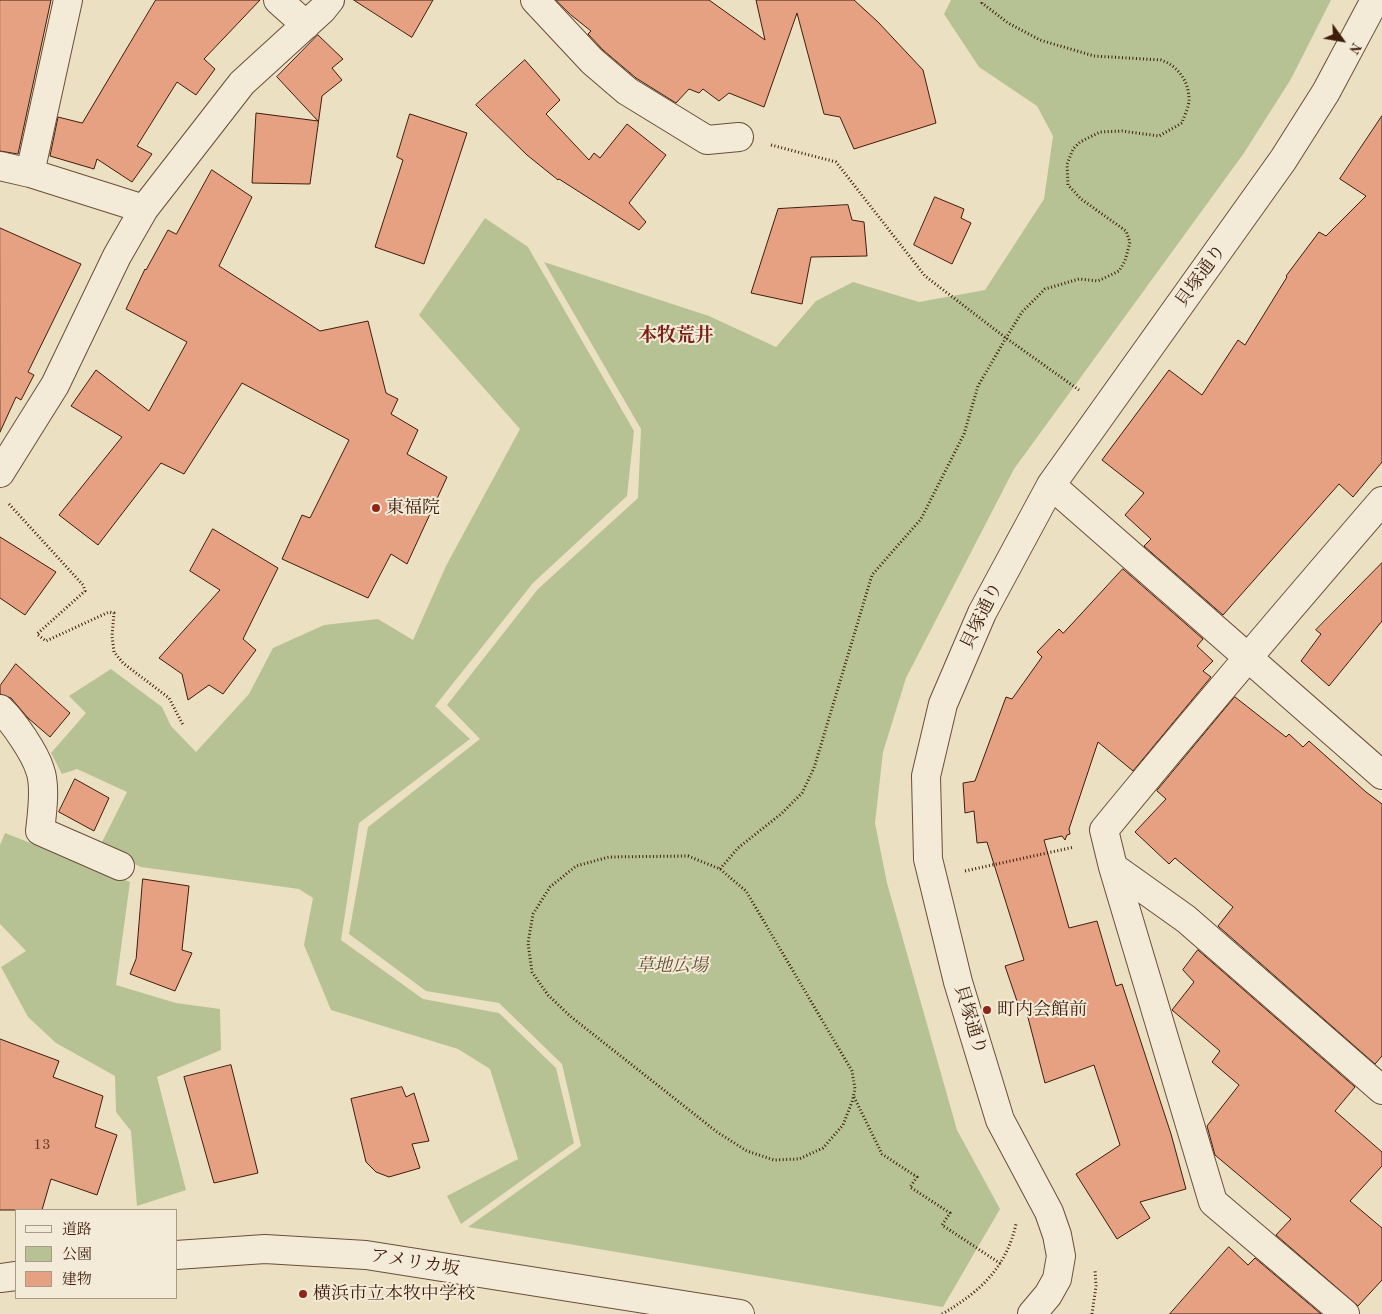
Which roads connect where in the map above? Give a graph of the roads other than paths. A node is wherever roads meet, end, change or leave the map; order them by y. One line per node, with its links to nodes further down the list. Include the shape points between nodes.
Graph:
1 (68, 0): 9 (street)
2 (278, 0): 6 (street)
3 (330, 0): 6 (street)
4 (535, 0): 7 (street, via 592,61 627,91 707,140)
5 (1375, 0): 12 (street, 貝塚通り, via 1326,92 1283,160)
6 (306, 25): 10 (street, via 242,83)
7 (739, 137)
8 (0, 166): 9 (street)
9 (30, 173): 10 (street)
10 (144, 209): 11 (street, via 117,256 54,385)
11 (0, 473)
12 (1051, 485): 14 (street); 23 (street, 貝塚通り, via 982,612 943,704 926,776 928,860 958,982 1000,1120 1041,1194 1058,1235 1061,1256 1056,1279 1048,1296)
13 (1382, 501): 14 (street)
14 (1248, 659): 16 (street); 18 (street, via 1104,830)
15 (0, 709): 17 (street, via 25,742 40,770 40,831)
16 (1382, 775)
17 (120, 866)
18 (1113, 867): 19 (street, via 1186,919); 25 (street, via 1213,1202)
19 (1382, 1090)
20 (178, 1255): 24 (street, アメリカ坂, via 265,1249 366,1255)
21 (15, 1276): 22 (street)
22 (0, 1278)
23 (1035, 1311)
24 (740, 1314)
25 (1345, 1314)

